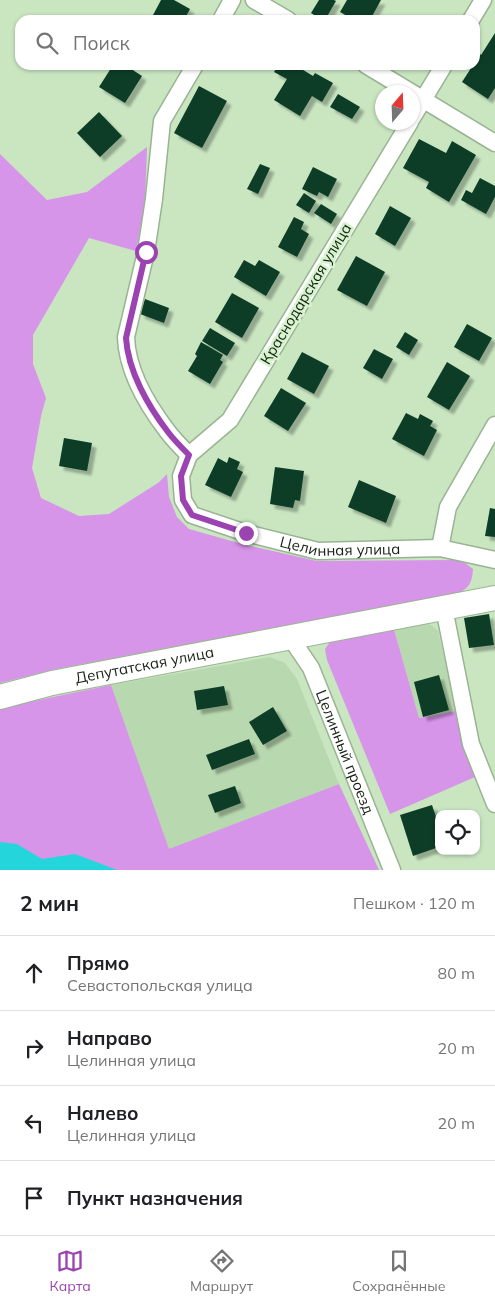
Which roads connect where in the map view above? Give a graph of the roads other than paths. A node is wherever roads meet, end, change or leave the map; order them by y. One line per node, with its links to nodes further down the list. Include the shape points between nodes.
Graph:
1 (232, 0): 4 (street)
2 (254, 0): 5 (street)
3 (483, 0): 6 (street)
4 (224, 15)
5 (280, 15)
6 (474, 15)
7 (192, 70): 15 (street, via 162,121 146,252 126,338 126,352 141,391 168,433)
8 (375, 70): 10 (street)
9 (441, 70): 10 (street)
10 (424, 99): 11 (street); 13 (street)
11 (420, 105)
12 (405, 130): 15 (street, Краснодарская улица, via 230,420)
13 (495, 143)
14 (495, 425): 16 (street, via 448,507)
15 (189, 455): 16 (street, Целинная улица, via 181,476 183,500 192,515 318,551)
16 (440, 548): 17 (street, Целинная улица)
17 (495, 560)
18 (495, 598): 19 (street, Депутатская улица)
19 (444, 608): 20 (street, Депутатская улица); 22 (street, via 471,744)
20 (290, 637): 21 (street, Депутатская улица, via 52,683); 23 (street, Целинный проезд, via 311,668)
21 (0, 697)
22 (495, 804)
23 (392, 870)

